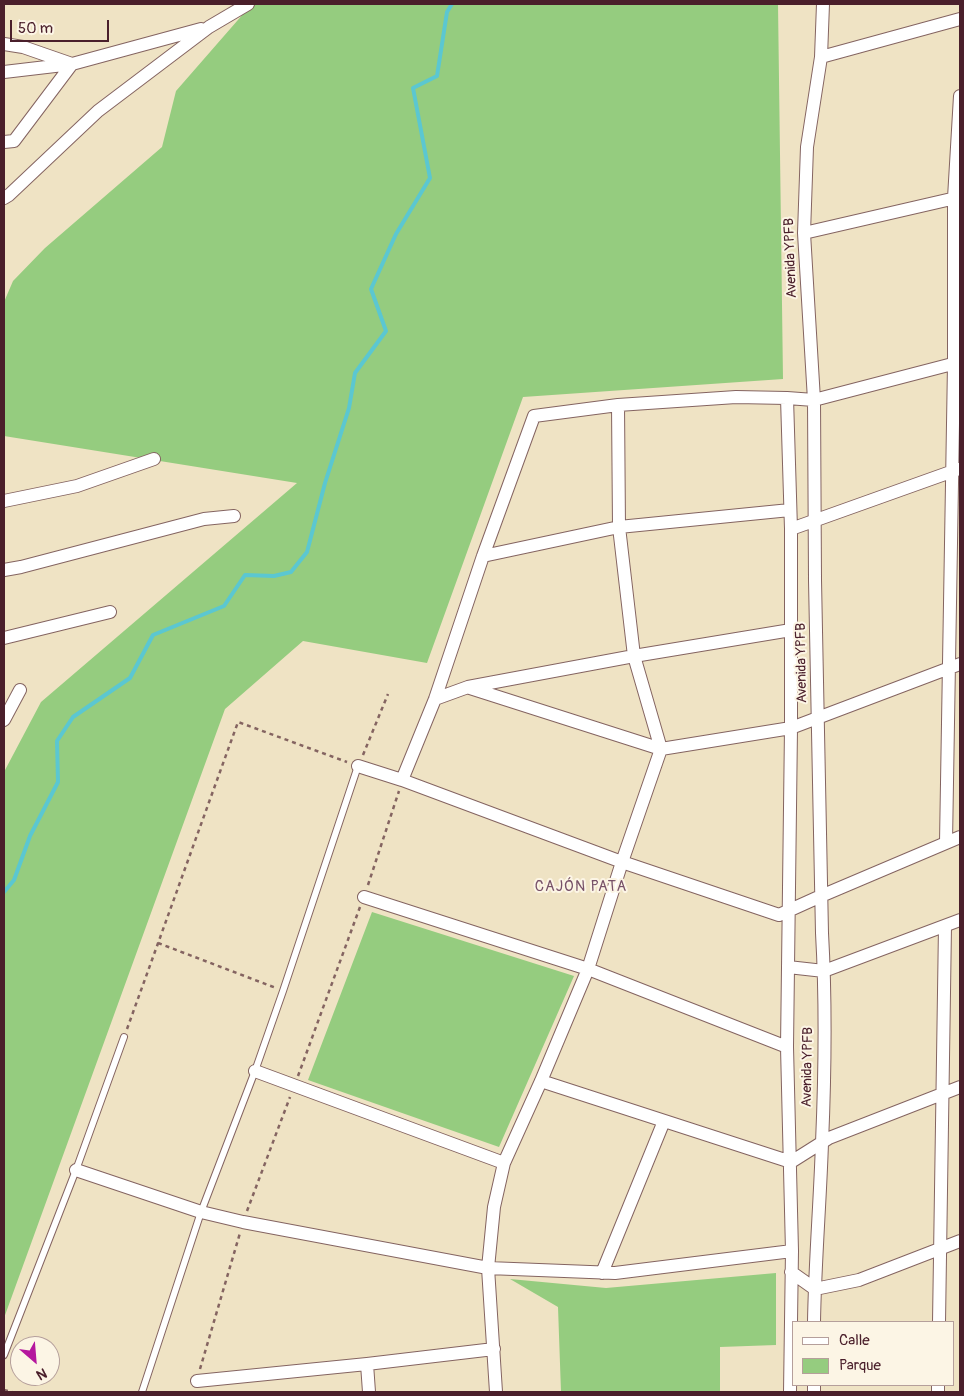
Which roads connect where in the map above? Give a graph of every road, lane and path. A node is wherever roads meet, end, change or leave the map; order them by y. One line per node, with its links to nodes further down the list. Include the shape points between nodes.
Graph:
1 (248, 4): 4 (street)
2 (823, 4): 6 (street, Avenida YPFB)
3 (960, 19): 6 (street)
4 (209, 27): 7 (street); 12 (street, via 98,111)
5 (4, 44): 7 (street)
6 (821, 57): 13 (street, Avenida YPFB, via 807,148)
7 (72, 64): 8 (street); 10 (street, via 14,141)
8 (4, 72)
9 (960, 96): 11 (street)
10 (4, 142)
11 (957, 197): 13 (street); 14 (street)
12 (4, 198)
13 (804, 233): 16 (street, Avenida YPFB)
14 (957, 363): 16 (street); 19 (street)
15 (787, 398): 16 (street); 17 (street, via 736,397); 21 (street, Avenida YPFB)
16 (814, 400): 23 (street, Avenida YPFB)
17 (618, 405): 24 (street); 26 (street, via 534,416)
18 (154, 459): 20 (street, via 76,486)
19 (956, 470): 23 (street); 32 (street)
20 (4, 501)
21 (790, 510): 24 (street); 25 (street, Avenida YPFB)
22 (234, 516): 27 (street, via 204,519)
23 (815, 520): 25 (street); 37 (street, Avenida YPFB)
24 (619, 527): 26 (street); 31 (street)
25 (792, 529): 29 (street, Avenida YPFB)
26 (483, 556): 36 (street)
27 (4, 570)
28 (110, 612): 30 (street)
29 (791, 630): 31 (street); 39 (street, Avenida YPFB)
30 (4, 638)
31 (634, 656): 33 (street); 40 (street)
32 (955, 666): 37 (street); 44 (street)
33 (468, 687): 36 (street); 40 (street)
34 (388, 694): 41 (path)
35 (4, 696): 38 (street, via 20,690)
36 (435, 699): 42 (street)
37 (818, 718): 39 (street); 46 (street, Avenida YPFB)
38 (4, 720)
39 (791, 728): 40 (street); 48 (street, Avenida YPFB)
40 (661, 749): 45 (street)
41 (358, 766): 42 (street); 51 (path, via 238,722); 55 (lane)
42 (402, 780): 45 (street)
43 (960, 837): 44 (street)
44 (946, 842): 46 (street)
45 (622, 862): 48 (street, via 779,915); 53 (street)
46 (821, 896): 48 (street); 54 (street, Avenida YPFB)
47 (364, 897): 53 (street)
48 (789, 909): 52 (street, Avenida YPFB)
49 (960, 920): 50 (street)
50 (945, 926): 54 (street); 61 (street)
51 (158, 943): 55 (path); 56 (path)
52 (788, 967): 54 (street); 57 (street, Avenida YPFB)
53 (588, 969): 57 (street); 59 (street)
54 (824, 971): 63 (street, Avenida YPFB)
55 (283, 991): 58 (lane)
56 (124, 1037): 66 (lane)
57 (787, 1047): 65 (street, Avenida YPFB)
58 (255, 1071): 64 (street); 67 (lane)
59 (541, 1081): 62 (street); 64 (street)
60 (960, 1087): 61 (street)
61 (942, 1094): 63 (street); 69 (street)
62 (664, 1121): 65 (street); 73 (street)
63 (822, 1143): 65 (street); 74 (street, Avenida YPFB)
64 (504, 1162): 71 (street, via 494,1207)
65 (791, 1162): 70 (street, Avenida YPFB)
66 (76, 1170): 67 (street); 78 (lane)
67 (201, 1212): 71 (street); 83 (lane)
68 (960, 1241): 69 (street)
69 (940, 1249): 74 (street, via 859,1280); 76 (street)
70 (792, 1252): 72 (street, Avenida YPFB); 73 (street)
71 (488, 1268): 73 (street); 77 (street)
72 (791, 1272): 74 (street); 86 (street, Avenida YPFB)
73 (602, 1273)
74 (814, 1289): 75 (street, Avenida YPFB)
75 (814, 1321)
76 (939, 1321)
77 (494, 1349): 79 (street); 85 (street)
78 (4, 1355)
79 (367, 1364): 80 (street); 84 (street)
80 (197, 1381)
81 (4, 1390): 82 (path)
82 (12, 1392)
83 (142, 1392)
84 (369, 1392)
85 (496, 1392)
86 (790, 1392)

